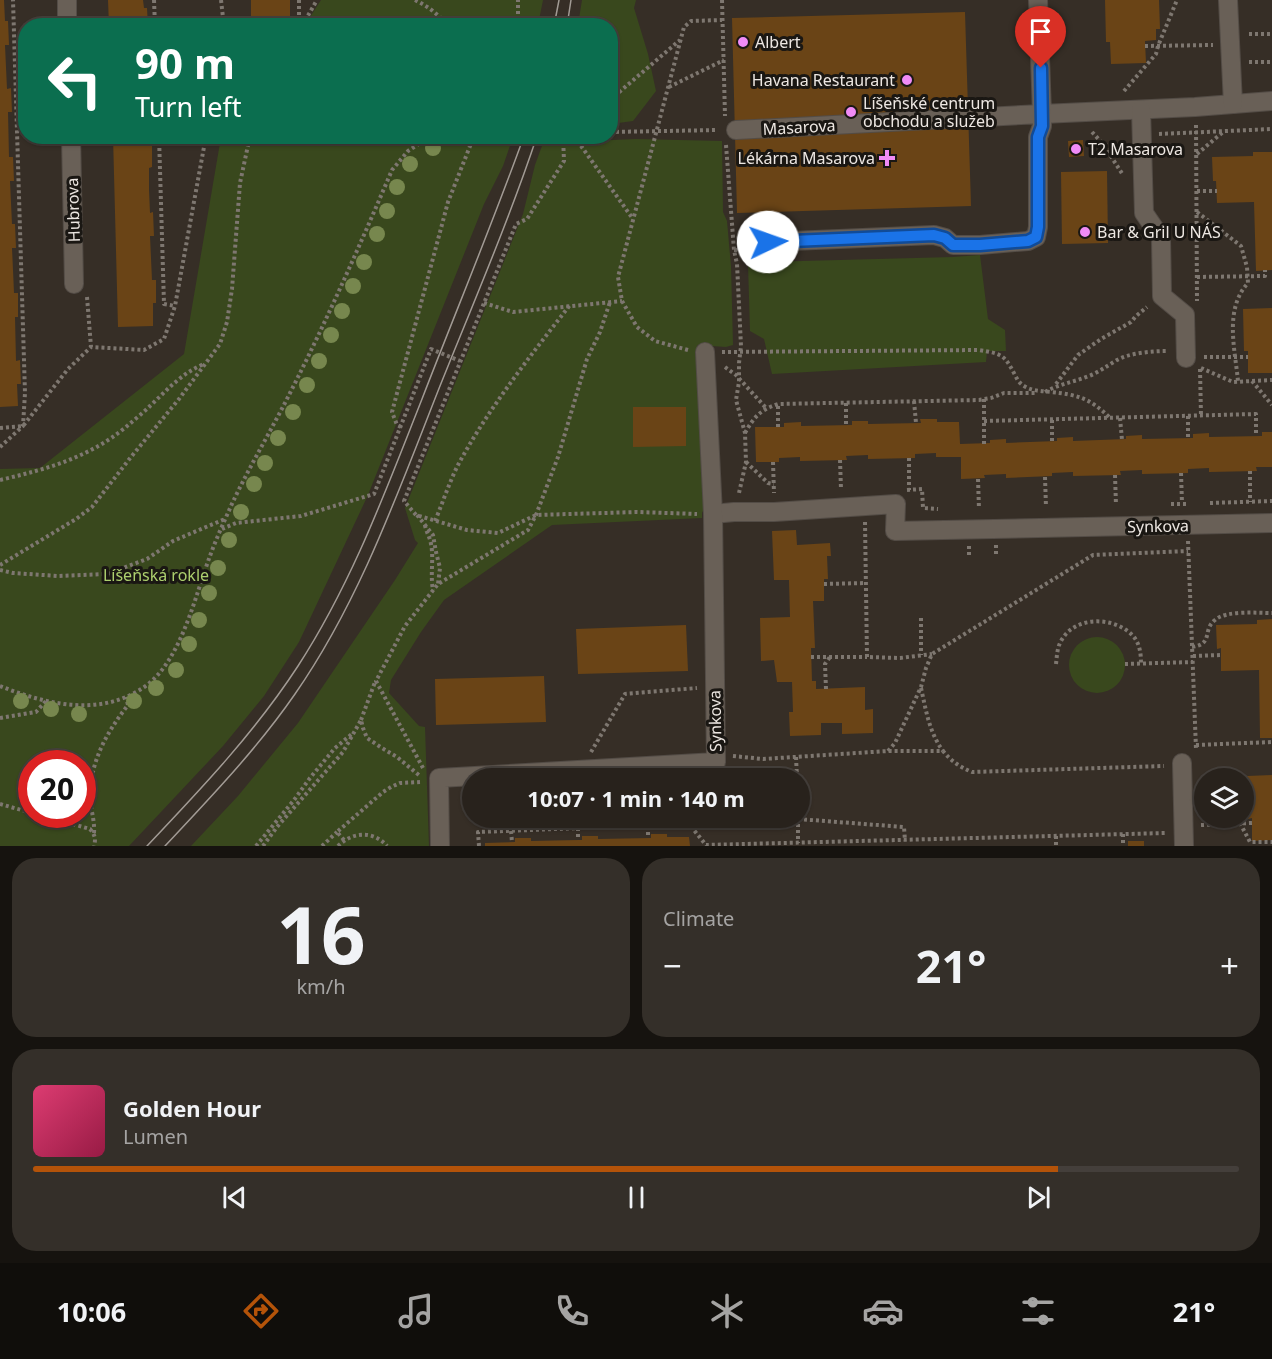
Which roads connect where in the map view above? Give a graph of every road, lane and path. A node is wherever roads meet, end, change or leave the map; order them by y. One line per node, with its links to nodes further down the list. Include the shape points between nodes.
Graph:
1 (13, 0): 95 (path)
2 (67, 0): 13 (street)
3 (154, 0): 14 (path)
4 (221, 0): 15 (path)
5 (299, 0): 16 (path)
6 (317, 0): 17 (path)
7 (415, 0): 18 (path)
8 (518, 0): 19 (path)
9 (722, 0): 20 (path)
10 (1038, 0): 36 (street)
11 (1177, 0): 26 (path)
12 (1228, 0): 28 (street)
13 (67, 18)
14 (155, 18)
15 (223, 18)
16 (300, 18)
17 (306, 18)
18 (440, 18)
19 (518, 18)
20 (722, 20): 23 (path, via 691,21 684,27); 27 (path)
21 (1242, 34): 22 (path)
22 (1272, 34)
23 (681, 40): 30 (path); 31 (path)
24 (1214, 45): 26 (path)
25 (1145, 46): 26 (path)
26 (1158, 46): 33 (path, via 1156,54 1120,96)
27 (724, 60): 30 (path); 37 (path)
28 (1230, 62): 29 (path); 34 (street)
29 (1272, 62)
30 (669, 87): 38 (path)
31 (618, 93)
32 (1272, 101): 34 (street, Masarova)
33 (1136, 103): 35 (street, Masarova); 36 (street, Masarova); 51 (street)
34 (1233, 104): 35 (street, Masarova)
35 (1195, 107): 50 (path)
36 (1042, 114): 37 (street, Masarova); 56 (street, via 1038,137 1038,227 1036,237 1028,241 953,245 934,235)
37 (731, 130): 38 (path); 69 (path, via 726,156 737,264)
38 (657, 131): 40 (path); 55 (path)
39 (1224, 131): 50 (path)
40 (618, 132)
41 (1092, 132): 51 (path, via 1120,171)
42 (71, 144): 60 (street, Hubrova)
43 (159, 144): 66 (path, via 164,304)
44 (205, 144): 66 (path)
45 (248, 144): 74 (path, via 240,183 227,322 220,344)
46 (419, 144): 136 (path, via 392,171 323,326)
47 (471, 144): 96 (path, via 448,201 392,412)
48 (563, 144): 64 (path, via 564,161 527,219 516,224)
49 (580, 144): 55 (path)
50 (1197, 155): 52 (path)
51 (1143, 191): 61 (street, via 1144,213 1161,238)
52 (1197, 191): 53 (path); 54 (path)
53 (1216, 191)
54 (1197, 212): 58 (path, via 1240,246); 59 (path)
55 (633, 220): 62 (path, via 618,278)
56 (768, 242)
57 (1265, 270): 58 (path, via 1265,276)
58 (1248, 276): 59 (path); 71 (path, via 1234,309)
59 (1197, 277): 67 (path)
60 (74, 284)
61 (1162, 296): 70 (street, via 1185,315); 79 (path, via 1131,322 1078,355)
62 (622, 301): 63 (path); 68 (path, via 637,327 655,341)
63 (610, 302): 65 (path); 135 (path, via 587,359)
64 (483, 303): 65 (path, via 513,312); 73 (path)
65 (570, 305): 137 (path, via 526,362 458,464)
66 (175, 306): 95 (path, via 164,339 144,350 91,347)
67 (1198, 311)
68 (705, 352): 69 (path); 133 (street, Synkova)
69 (740, 352): 75 (path); 80 (path, via 979,350 1005,357 1019,382)
70 (1186, 354): 71 (path); 79 (path, via 1157,351 1129,356 1087,377)
71 (1235, 357): 72 (path); 77 (path)
72 (1248, 357)
73 (460, 361): 96 (path, via 431,349); 134 (path, via 404,501)
74 (204, 364): 115 (path, via 179,378 100,445 41,470); 143 (path, via 92,507)
75 (738, 376): 86 (path); 99 (path, via 736,400)
76 (1272, 380): 78 (path)
77 (1238, 381): 78 (path); 88 (path, via 1200,368)
78 (1252, 381): 85 (path)
79 (1055, 386): 80 (path)
80 (1045, 392): 81 (path, via 1004,393); 89 (path, via 1082,397)
81 (984, 399): 82 (path); 92 (path)
82 (914, 401): 83 (path); 93 (path)
83 (846, 403): 84 (path); 94 (path)
84 (778, 404): 86 (path); 97 (path)
85 (1272, 405)
86 (766, 408): 99 (path, via 752,420)
87 (1188, 416): 88 (path); 90 (path); 101 (path)
88 (1202, 416): 100 (path, via 1256,414)
89 (1110, 418): 90 (path); 91 (path)
90 (1120, 418): 102 (path)
91 (1052, 420): 92 (path); 103 (path)
92 (984, 422): 104 (path)
93 (915, 423)
94 (846, 425)
95 (23, 426): 98 (path); 105 (path)
96 (401, 427): 140 (path, via 374,494 300,516 236,522)
97 (778, 427)
98 (0, 428)
99 (745, 433): 108 (path)
100 (1256, 436)
101 (1188, 438)
102 (1122, 440)
103 (1052, 442)
104 (984, 444)
105 (0, 447)
106 (909, 458): 117 (path)
107 (840, 460): 119 (path)
108 (746, 462): 116 (path); 130 (path)
109 (773, 462): 116 (path)
110 (1250, 471): 121 (path)
111 (1181, 473): 122 (path)
112 (1115, 475): 126 (path, via 1116,505)
113 (1045, 477): 127 (path)
114 (978, 478): 129 (path, via 980,509)
115 (0, 480)
116 (774, 484): 131 (path)
117 (909, 490): 118 (path); 128 (path, via 922,489 923,508)
118 (898, 491)
119 (841, 497)
120 (1272, 501): 121 (path)
121 (1250, 502): 124 (path)
122 (1182, 503): 123 (path); 125 (path)
123 (1197, 503)
124 (1208, 503)
125 (1171, 504)
126 (1127, 505)
127 (1046, 507)
128 (940, 509)
129 (969, 509)
130 (734, 512): 131 (street, Synkova); 133 (street, Synkova)
131 (774, 512): 138 (street, Synkova, via 896,504 895,531)
132 (865, 512): 145 (path)
133 (712, 514): 135 (path); 166 (street, Synkova)
134 (416, 515): 137 (path); 139 (path)
135 (536, 515): 137 (path, via 498,533); 146 (path, via 528,530)
136 (226, 518): 140 (path); 144 (path, via 173,541 147,559 107,574 58,576)
137 (435, 521)
138 (1272, 523)
139 (424, 524): 146 (path, via 434,535 440,568); 148 (path, via 431,542)
140 (221, 529): 169 (path, via 168,663 161,673)
141 (1188, 534): 142 (path)
142 (1188, 551): 151 (path); 152 (path, via 1093,555)
143 (0, 565)
144 (0, 570)
145 (866, 583): 147 (path); 158 (path)
146 (438, 584): 148 (path)
147 (824, 584)
148 (433, 590): 163 (path, via 405,626)
149 (1272, 613): 151 (path, via 1223,615 1212,623 1203,644)
150 (921, 618): 153 (path)
151 (1192, 647): 156 (path)
152 (932, 654): 153 (path); 167 (path)
153 (921, 655): 158 (path)
154 (1221, 655): 156 (path)
155 (830, 656): 157 (path); 158 (path); 168 (path, via 825,664)
156 (1192, 656): 159 (path)
157 (811, 657)
158 (867, 657)
159 (1193, 662): 162 (path); 165 (path)
160 (1056, 664): 162 (path, via 1058,647 1066,634 1081,624 1106,621 1134,637)
161 (1125, 664): 162 (path)
162 (1142, 664)
163 (376, 681): 172 (path); 185 (path, via 423,770)
164 (0, 686): 170 (path)
165 (1194, 686)
166 (714, 687): 178 (street, Synkova); 181 (path, via 625,694)
167 (921, 687): 176 (path); 177 (path, via 931,730)
168 (826, 689)
169 (126, 697): 170 (path, via 91,706); 197 (path, via 128,705 114,722 94,765 90,797)
170 (46, 701): 171 (path, via 36,712)
171 (0, 718)
172 (362, 720): 173 (path); 196 (path, via 367,738 424,781 391,787)
173 (356, 730): 215 (path, via 335,748); 216 (path, via 343,752)
174 (1272, 742): 175 (path)
175 (1196, 745)
176 (888, 751): 177 (path); 179 (path)
177 (943, 751): 180 (path, via 972,772)
178 (716, 754): 179 (path, via 763,759); 182 (street, Synkova, via 716,762)
179 (796, 757): 183 (path)
180 (1178, 765): 202 (street)
181 (580, 768)
182 (613, 768)
183 (797, 768)
184 (462, 777): 185 (street, Synkova)
185 (438, 778): 220 (street)
186 (0, 804): 187 (path)
187 (18, 809)
188 (810, 819): 206 (path, via 904,827)
189 (85, 828): 197 (path)
190 (578, 828): 195 (path); 204 (path)
191 (648, 828): 200 (path)
192 (692, 828): 222 (path, via 706,845)
193 (798, 828): 209 (path)
194 (1243, 828): 211 (path)
195 (511, 831): 207 (path); 221 (path, via 478,832)
196 (337, 832): 203 (path); 217 (path)
197 (94, 833): 214 (path)
198 (1123, 834): 199 (path); 202 (path); 213 (path)
199 (1056, 836): 201 (path); 225 (path)
200 (648, 838)
201 (988, 838): 205 (path); 224 (path)
202 (1180, 839)
203 (344, 840): 218 (path); 219 (path, via 365,834)
204 (578, 840)
205 (919, 840): 206 (path); 223 (path)
206 (905, 841): 210 (path)
207 (512, 842)
208 (1272, 842): 211 (path)
209 (798, 843): 210 (path); 212 (path)
210 (851, 844)
211 (1251, 844)
212 (782, 845): 222 (path)
213 (1124, 845)
214 (94, 846)
215 (256, 846)
216 (263, 846)
217 (322, 846)
218 (338, 846)
219 (387, 846)
220 (440, 846)
221 (479, 846)
222 (715, 846)
223 (919, 846)
224 (988, 846)
225 (1056, 846)

